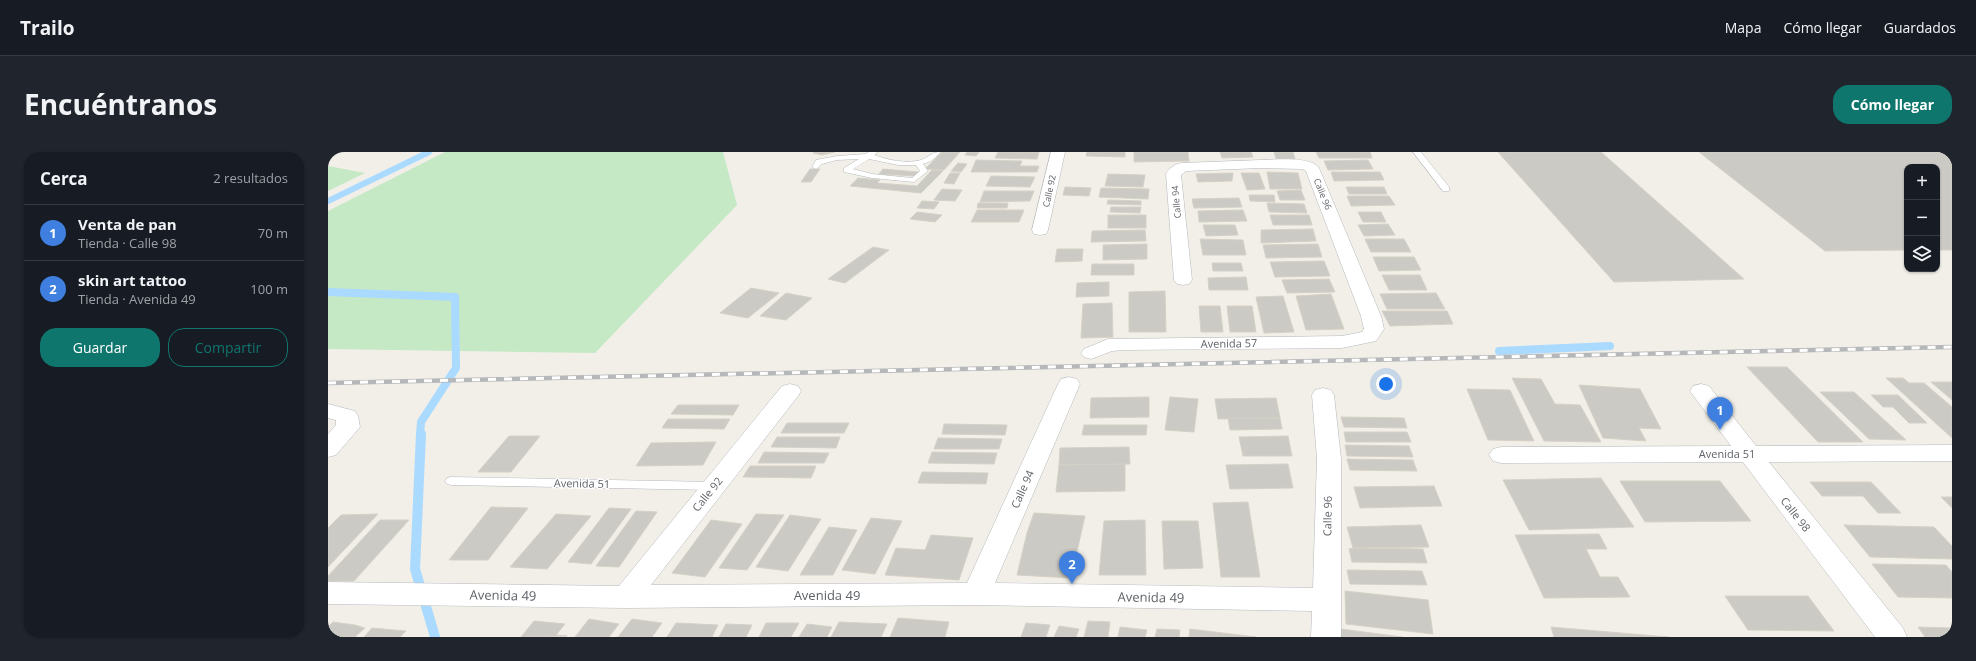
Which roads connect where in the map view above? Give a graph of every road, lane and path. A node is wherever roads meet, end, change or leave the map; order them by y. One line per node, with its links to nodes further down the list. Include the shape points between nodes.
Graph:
1 (937, 152): 4 (lane, via 927,160 888,162)
2 (1058, 152): 9 (street, Calle 92)
3 (1417, 152): 8 (lane)
4 (871, 154): 6 (lane, via 848,170 872,176 914,180 924,171); 7 (lane, via 819,162)
5 (1205, 159): 10 (street, Calle 94, via 1182,167 1174,174); 11 (street, Calle 96, via 1306,165 1312,168 1371,316 1374,329)
6 (920, 165)
7 (816, 167)
8 (1446, 189)
9 (1040, 230)
10 (1183, 280)
11 (1369, 337): 12 (street, Avenida 57, via 1342,342 1124,344 1108,345)
12 (1091, 353)
13 (1069, 384): 25 (street, Calle 94)
14 (1701, 391): 19 (street, Calle 98)
15 (790, 392): 23 (street, Calle 92)
16 (1323, 395): 27 (street, Calle 96, via 1329,459)
17 (337, 414): 18 (street, via 348,427)
18 (328, 450)
19 (1749, 453): 20 (street, Avenida 51); 21 (street, Avenida 51); 29 (street, Calle 98)
20 (1952, 453)
21 (1501, 455)
22 (451, 481): 23 (lane, Avenida 51)
23 (714, 486): 26 (street, Calle 92)
24 (328, 593): 26 (street, Avenida 49)
25 (976, 594): 26 (street, Avenida 49); 27 (street, Avenida 49)
26 (626, 597)
27 (1326, 600): 28 (street, Calle 96)
28 (1326, 637)
29 (1892, 637)

